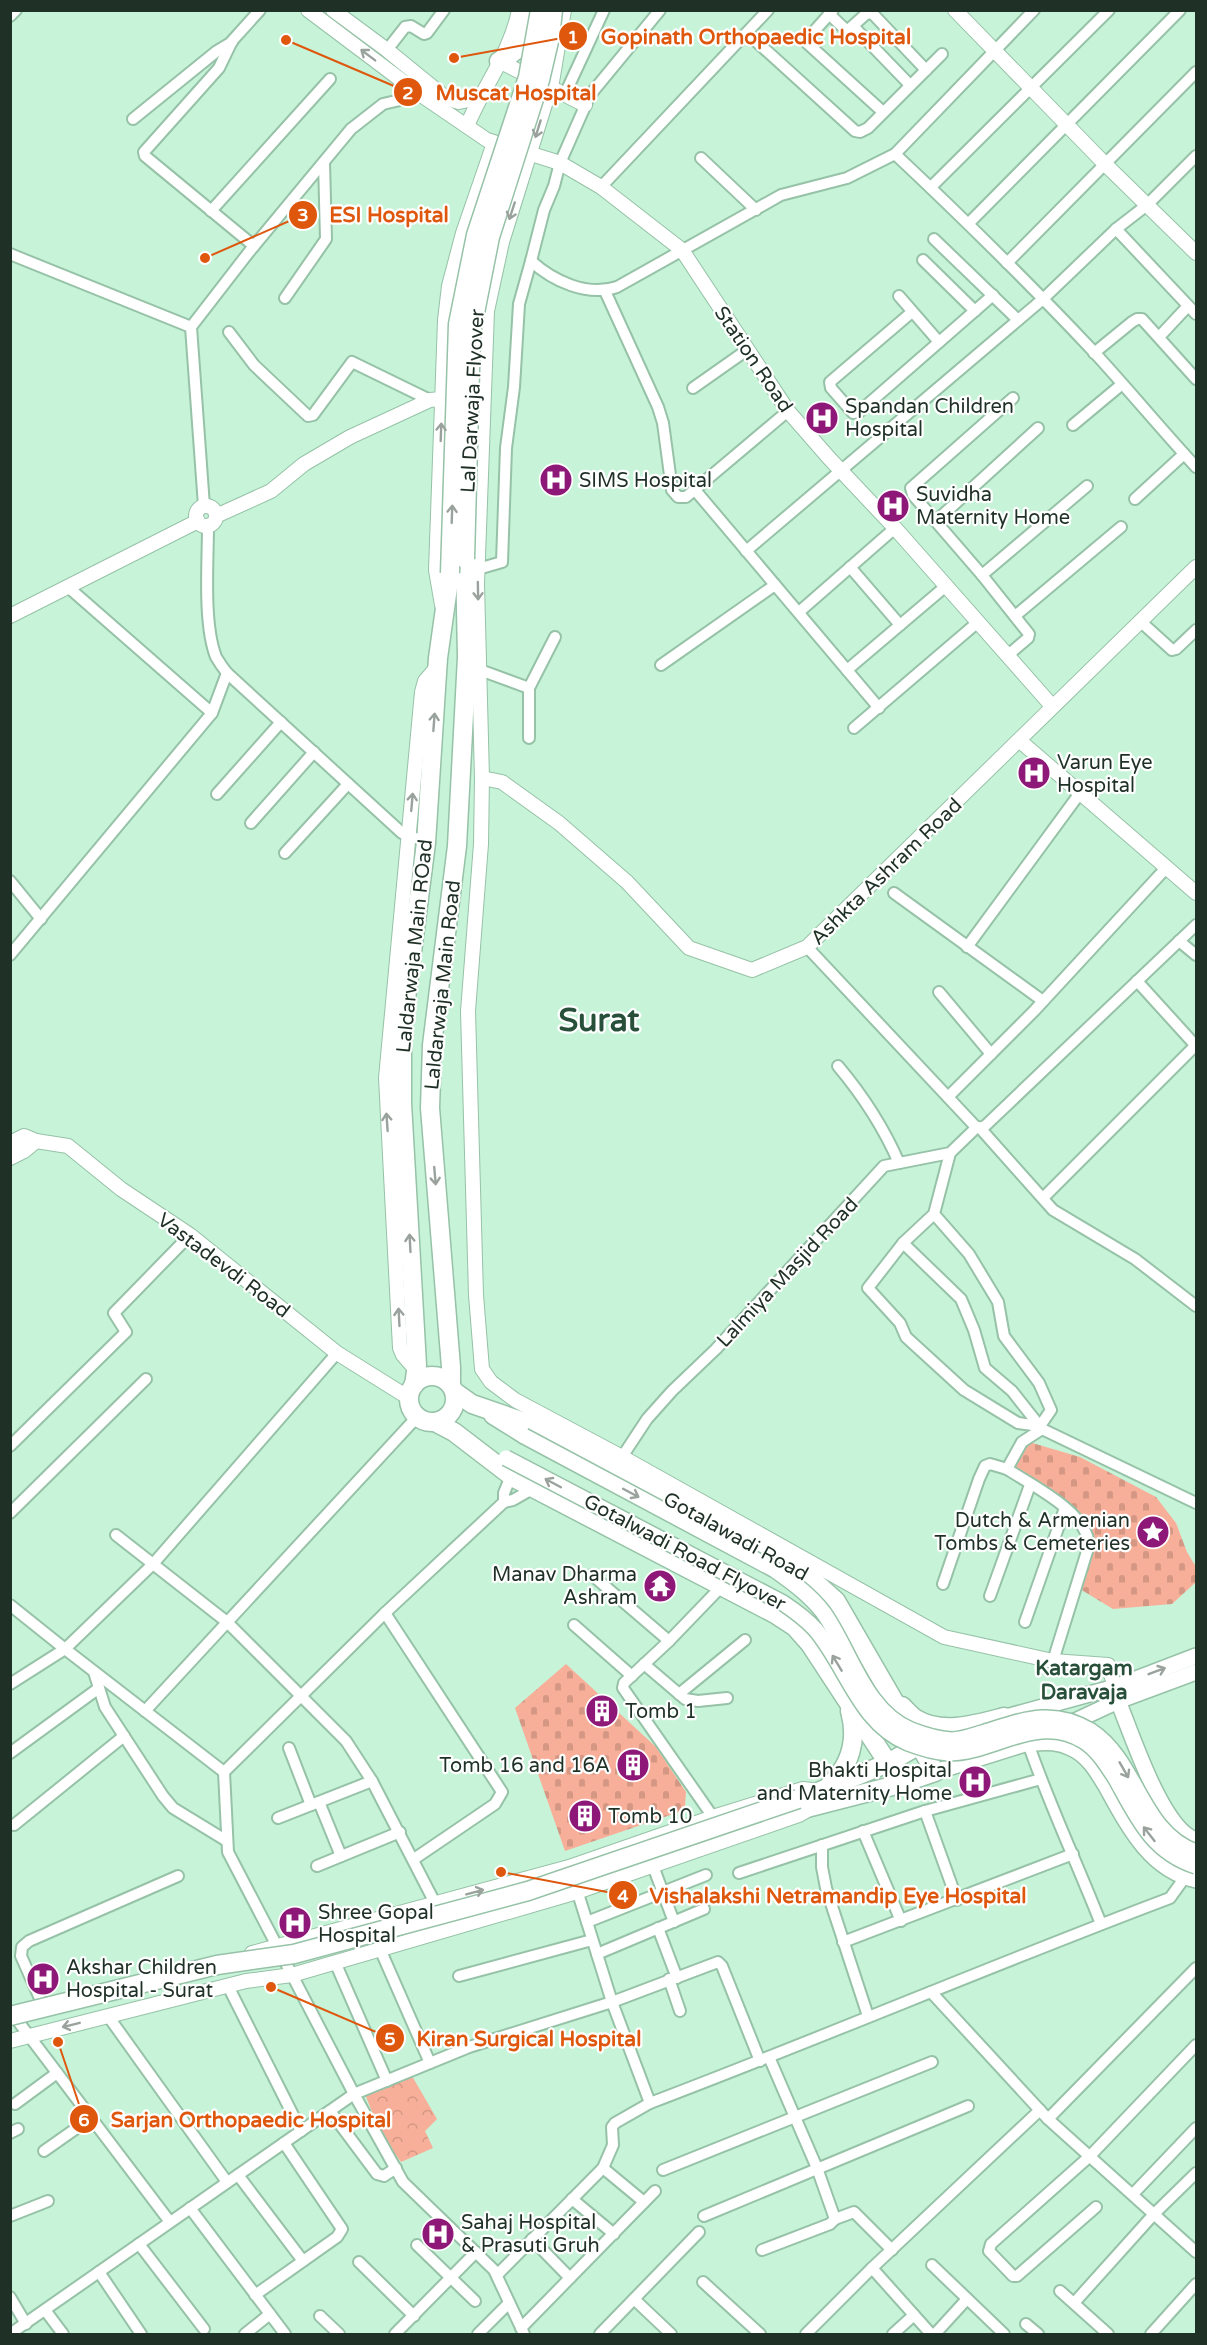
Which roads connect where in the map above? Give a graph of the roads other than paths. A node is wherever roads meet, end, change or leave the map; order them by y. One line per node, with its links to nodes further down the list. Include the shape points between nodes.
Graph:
1 (16, 10): 19 (street)
2 (260, 10): 22 (street)
3 (308, 10): 34 (street, Station Road, one-way to 3)
4 (444, 10): 23 (street, via 427,33 407,26)
5 (519, 10): 26 (street, via 515,31)
6 (530, 10): 26 (highway, via 520,49)
7 (540, 10): 112 (highway, Lal Darwaja Flyover, one-way to 7, bridge, via 450,573 458,324 463,289 476,235 528,77)
8 (553, 10): 103 (highway, Lal Darwaja Flyover, bridge, via 540,80 490,237 471,333)
9 (564, 10): 31 (street)
10 (604, 10): 33 (street)
11 (660, 10): 36 (street)
12 (768, 10): 21 (street)
13 (1034, 10): 24 (street)
14 (1109, 10): 32 (street)
15 (1180, 10): 39 (street)
16 (338, 12): 23 (street)
17 (831, 12): 20 (street, via 844,30); 37 (street, via 807,43)
18 (960, 12): 24 (street)
19 (10, 16)
20 (854, 27): 27 (street, via 872,13); 30 (street)
21 (747, 33): 37 (street, via 855,131 868,128); 49 (street)
22 (232, 41): 38 (street); 53 (street, via 219,68 144,152)
23 (387, 50): 35 (street, via 446,98 459,102)
24 (994, 51): 32 (street); 42 (street)
25 (942, 54): 27 (street)
26 (499, 61): 31 (street); 35 (street)
27 (926, 70): 30 (street)
28 (1197, 72): 48 (street)
29 (330, 79): 53 (street)
30 (910, 85): 37 (street)
31 (551, 87): 33 (street); 43 (street, one-way to 43)
32 (1032, 89): 39 (street); 50 (street)
33 (565, 94): 36 (street)
34 (421, 95): 40 (street, Station Road); 46 (street, via 383,104 351,129)
35 (479, 98): 40 (street)
36 (585, 105): 47 (street)
37 (883, 112)
38 (133, 119)
39 (1066, 124): 48 (street); 54 (street)
40 (467, 126): 41 (street, Station Road)
41 (494, 143): 43 (street, Station Road); 64 (street)
42 (895, 154): 50 (street); 52 (street, via 847,178 781,195)
43 (530, 155): 47 (street, Station Road); 65 (street, one-way to 65)
44 (1197, 156): 51 (street)
45 (701, 158): 52 (street)
46 (324, 162): 57 (street); 69 (street, via 326,238)
47 (560, 163): 49 (street, Station Road); 62 (street)
48 (1105, 164): 51 (street); 63 (street)
49 (601, 187): 58 (street, Station Road)
50 (931, 187): 54 (street)
51 (1147, 205): 55 (street); 59 (street)
52 (756, 210): 58 (street)
53 (211, 211): 57 (street)
54 (969, 224): 63 (street)
55 (1116, 229): 71 (street); 73 (street)
56 (934, 239): 67 (street)
57 (254, 246): 77 (street)
58 (682, 250): 66 (street); 81 (street, Station Road)
59 (1197, 253)
60 (10, 254): 77 (street)
61 (923, 260): 74 (street)
62 (531, 261): 66 (street, via 542,272 577,288); 103 (street, via 519,304 506,448 502,562)
63 (1007, 263): 71 (street)
64 (454, 267): 65 (street, via 466,262 473,264); 70 (street)
65 (493, 281): 72 (street)
66 (605, 291): 95 (street, via 658,407 675,495 687,497)
67 (993, 295): 74 (street); 76 (street)
68 (899, 296): 75 (street)
69 (285, 298)
70 (448, 299): 72 (street, via 467,308 479,308); 87 (street)
71 (1043, 299): 76 (street); 82 (street)
72 (489, 302): 103 (street)
73 (1192, 310): 79 (street)
74 (975, 311): 80 (street)
75 (912, 312): 80 (street); 80 (street, via 830,382 851,412 859,412)
76 (1018, 320): 93 (street)
77 (191, 327): 97 (street)
78 (229, 332): 87 (street, via 254,365 308,416 313,415 352,362)
79 (1159, 337): 82 (street, via 1142,319 1137,319); 83 (street)
80 (939, 342)
81 (747, 350): 85 (street); 88 (street, Station Road)
82 (1094, 353): 84 (street)
83 (1197, 379)
84 (1121, 385): 89 (street); 91 (street)
85 (693, 388)
86 (1013, 398): 99 (street, via 912,485 913,495)
87 (436, 399): 98 (street, via 350,437 304,464 271,491); 112 (street, one-way to 87, via 436,570)
88 (788, 411): 93 (street, Station Road); 95 (street)
89 (1073, 425)
90 (1038, 428): 99 (street)
91 (1184, 454): 92 (street); 96 (street)
92 (1197, 467)
93 (841, 470): 101 (street, Station Road); 102 (street)
94 (1087, 486): 106 (street)
95 (695, 490): 102 (street)
96 (1135, 499)
97 (204, 506): 98 (street, via 211,507)
98 (207, 521): 109 (street); 123 (street, via 211,636 216,657)
99 (936, 521): 106 (street)
100 (1121, 527): 113 (street)
101 (895, 528): 104 (street); 108 (street, Station Road)
102 (746, 551): 107 (street)
103 (471, 564): 120 (highway, Lal Darwaja Flyover, one-way to 120)
104 (850, 567): 110 (street); 116 (street)
105 (1197, 567): 114 (street, Ashkta Ashram Road)
106 (982, 575): 113 (street)
107 (775, 585): 110 (street); 121 (street)
108 (946, 586): 115 (street, Station Road); 116 (street)
109 (68, 587): 111 (street); 127 (street)
110 (799, 612): 122 (street)
111 (10, 616)
112 (444, 616): 138 (highway, Laldarwaja Main ROad, one-way to 112)
113 (1015, 616): 119 (street, via 1030,636)
114 (1140, 621): 117 (street, via 1172,650); 125 (street, Ashkta Ashram Road)
115 (978, 622): 119 (street, Station Road); 126 (street)
116 (900, 625): 122 (street)
117 (1197, 630)
118 (555, 637): 124 (street)
119 (1007, 656): 125 (street, Station Road)
120 (475, 661): 124 (street); 133 (street); 139 (highway, Laldarwaja Main Road)
121 (661, 665)
122 (847, 670): 126 (street)
123 (227, 673): 127 (street); 128 (street)
124 (529, 688): 130 (street)
125 (1052, 706): 131 (street, Ashkta Ashram Road)
126 (879, 708): 129 (street)
127 (212, 713): 145 (street)
128 (280, 722): 132 (street); 136 (street)
129 (854, 728)
130 (529, 738)
131 (1020, 741): 135 (street); 148 (street, Ashkta Ashram Road)
132 (314, 753): 134 (street); 137 (street)
133 (482, 778): 139 (street); 148 (street, Ashkta Ashram Road, via 502,782 559,823 627,882 689,948 752,970)
134 (348, 784): 138 (street, via 402,833); 140 (street)
135 (1080, 793): 141 (street); 149 (street)
136 (217, 794)
137 (251, 823)
138 (418, 839): 172 (highway, Laldarwaja Main ROad, one-way to 138, via 402,1030)
139 (469, 845): 173 (highway, Laldarwaja Main Road, one-way to 173, via 432,1045 430,1108); 180 (street, via 468,1011 476,1295 482,1369 491,1382 515,1400)
140 (285, 853)
141 (1167, 867): 143 (street); 154 (street)
142 (10, 881): 145 (street)
143 (1197, 892)
144 (894, 893): 149 (street)
145 (40, 919): 150 (street)
146 (1197, 925): 147 (street)
147 (1179, 941): 151 (street); 152 (street)
148 (807, 947): 158 (street)
149 (968, 947): 154 (street)
150 (10, 955)
151 (1197, 955)
152 (1137, 981): 155 (street); 159 (street, via 985,1126)
153 (939, 992): 156 (street)
154 (1043, 1001): 156 (street)
155 (1196, 1045): 165 (street)
156 (991, 1054): 158 (street)
157 (838, 1066): 164 (street, via 864,1097)
158 (948, 1096): 159 (street)
159 (978, 1128): 162 (street); 165 (street)
160 (36, 1141): 161 (street, Vastadevdi Road, via 24,1136); 163 (street); 167 (street, Vastadevdi Road, via 68,1146 121,1189)
161 (10, 1143)
162 (950, 1153): 164 (street, Lalmiya Masjid Road); 166 (street)
163 (10, 1158)
164 (900, 1163): 180 (street, Lalmiya Masjid Road, via 884,1167 731,1334 672,1391)
165 (1043, 1198): 169 (street, via 1053,1210 1135,1259)
166 (934, 1214): 168 (street); 177 (street, via 969,1254 998,1302 1004,1336 1039,1383 1051,1410)
167 (190, 1235): 170 (street, Vastadevdi Road); 179 (street, via 114,1313 126,1332)
168 (903, 1243): 177 (street, via 961,1299 985,1368 1012,1391); 177 (street, via 868,1288 900,1323 906,1337 964,1390 1018,1423)
169 (1197, 1306)
170 (337, 1353): 172 (street, Vastadevdi Road); 190 (street)
171 (146, 1379): 188 (street)
172 (413, 1384): 173 (highway, via 432,1376 446,1380); 175 (highway, via 410,1405)
173 (453, 1389): 174 (highway, Gotalawadi Road); 176 (highway, via 454,1408 443,1420)
174 (472, 1404): 213 (highway, Gotalawadi Road, via 530,1424 797,1566 836,1601); 242 (main road, Gotalwadi Road Flyover, one-way to 242, bridge, via 794,1584 823,1612 878,1704 892,1719 909,1729 951,1740 1037,1718 1080,1725 1107,1745 1161,1828 1173,1840)
175 (417, 1417): 176 (highway); 197 (street)
176 (435, 1422): 178 (highway)
177 (1041, 1427): 181 (street, via 1022,1443); 186 (street)
178 (454, 1432): 182 (highway); 250 (main road, Gotalwadi Road Flyover, one-way to 178, bridge, via 1151,1837 1107,1765 1085,1742 1045,1730 949,1753 906,1742 869,1714 827,1646 800,1614)
179 (10, 1446)
180 (622, 1457): 204 (street, via 944,1638)
181 (1007, 1469): 183 (street); 192 (street, via 985,1466)
182 (511, 1476): 184 (highway); 185 (street)
183 (1030, 1485): 187 (street); 194 (street)
184 (534, 1488): 185 (street); 193 (highway)
185 (504, 1502): 196 (street)
186 (1197, 1503)
187 (1065, 1508): 198 (street); 204 (street, via 1088,1533 1089,1545)
188 (10, 1513)
189 (116, 1535): 190 (street)
190 (153, 1564): 197 (street); 202 (street)
191 (592, 1575): 201 (street)
192 (943, 1584)
193 (721, 1587): 201 (street); 210 (highway, via 795,1627)
194 (990, 1596)
195 (10, 1605): 202 (street)
196 (385, 1613): 215 (street); 245 (street, via 502,1792 495,1804)
197 (227, 1622): 215 (street); 217 (street)
198 (1025, 1622)
199 (574, 1625): 208 (street)
200 (745, 1640): 212 (street)
201 (669, 1641): 205 (street)
202 (65, 1649): 206 (street); 209 (street)
203 (1197, 1656): 214 (main road, one-way to 203)
204 (1053, 1661): 214 (street, via 1108,1665)
205 (645, 1664): 208 (street); 212 (street)
206 (94, 1672): 211 (street); 217 (street)
207 (1197, 1672): 214 (main road)
208 (632, 1676): 234 (street, via 624,1683 624,1692)
209 (10, 1684)
210 (837, 1687): 224 (highway); 230 (highway, via 854,1725 853,1740 845,1767)
211 (99, 1688): 219 (street, via 105,1707); 223 (street)
212 (680, 1694): 216 (street, via 691,1701)
213 (890, 1694): 218 (highway, via 915,1719 932,1724 966,1727); 221 (highway, Gotalawadi Road)
214 (1117, 1694): 218 (main road); 220 (main road); 239 (main road, via 1163,1808 1179,1831)
215 (302, 1695): 225 (street); 228 (street, via 346,1741)
216 (728, 1698)
217 (145, 1711): 225 (street)
218 (1004, 1717): 221 (main road)
219 (124, 1736): 236 (street); 240 (street, via 173,1808)
220 (1028, 1743): 226 (main road); 227 (street); 250 (main road, via 1056,1742 1073,1748 1097,1772 1136,1838 1150,1854 1167,1868)
221 (921, 1744): 224 (highway); 226 (highway, Gotalawadi Road)
222 (289, 1748): 231 (street)
223 (10, 1753)
224 (888, 1763): 229 (highway); 230 (highway)
225 (224, 1772): 240 (street)
226 (935, 1772): 229 (highway)
227 (1041, 1779): 233 (street); 243 (street)
228 (372, 1781): 231 (street); 237 (street)
229 (900, 1785): 230 (highway)
230 (819, 1798): 232 (highway); 234 (street, via 803,1789); 247 (street, via 799,1815)
231 (315, 1803): 235 (street); 244 (street)
232 (797, 1805): 279 (highway, bridge, via 528,1891 294,1954 218,1965); 282 (highway, via 578,1886 296,1962 221,1974)
233 (925, 1811): 238 (street); 255 (street)
234 (713, 1817): 248 (street)
235 (278, 1818)
236 (14, 1825)
237 (400, 1832): 244 (street); 245 (street)
238 (863, 1832): 241 (street); 258 (street)
239 (1197, 1840)
240 (227, 1841): 265 (street, via 228,1852)
241 (822, 1845): 249 (street); 264 (street, via 826,1888)
242 (1197, 1851): 250 (street)
243 (1073, 1854): 255 (street); 261 (street)
244 (341, 1856): 246 (street)
245 (414, 1859): 256 (street)
246 (317, 1866)
247 (653, 1866): 253 (street); 254 (street)
248 (569, 1867): 253 (street); 256 (street, one-way to 248)
249 (739, 1873)
250 (1193, 1874): 261 (street, via 1170,1898)
251 (706, 1875): 254 (street)
252 (178, 1876): 276 (street, via 22,1947 21,1956)
253 (577, 1892): 259 (street); 266 (street)
254 (663, 1892): 259 (street); 260 (street)
255 (957, 1900): 258 (street)
256 (435, 1903): 265 (street)
257 (704, 1909): 260 (street)
258 (901, 1921): 264 (street)
259 (587, 1922): 263 (street)
260 (674, 1922): 262 (street)
261 (1101, 1924): 274 (street)
262 (658, 1928): 267 (street); 272 (street)
263 (592, 1940): 267 (street); 271 (street)
264 (843, 1942): 281 (street)
265 (277, 1946): 270 (street); 276 (street)
266 (380, 1949): 268 (street); 288 (street)
267 (597, 1954): 275 (street)
268 (336, 1962): 270 (street); 290 (street)
269 (1197, 1968): 299 (street)
270 (292, 1975): 273 (street); 291 (street)
271 (459, 1976)
272 (673, 1979): 275 (street); 278 (street); 286 (street, via 718,1962)
273 (228, 1986): 280 (street); 301 (street)
274 (931, 1992): 281 (street); 295 (street)
275 (612, 2002): 288 (street); 292 (street)
276 (42, 2003): 277 (street)
277 (10, 2011): 283 (street)
278 (680, 2011)
279 (10, 2016)
280 (108, 2016): 283 (street, one-way to 283); 311 (street)
281 (868, 2016): 286 (street)
282 (10, 2026)
283 (29, 2036): 284 (street); 289 (street)
284 (10, 2041)
285 (1197, 2045): 304 (street)
286 (765, 2059): 292 (street); 297 (street)
287 (932, 2062): 297 (street)
288 (430, 2063): 290 (street)
289 (57, 2073): 293 (street); 298 (street)
290 (387, 2080): 291 (street)
291 (354, 2094): 296 (street); 305 (street)
292 (650, 2103): 306 (street, via 612,2127 613,2145)
293 (15, 2104)
294 (968, 2106): 307 (street)
295 (1040, 2110): 299 (street); 330 (street)
296 (330, 2111): 301 (street); 305 (street, via 377,2174 384,2176)
297 (794, 2116): 307 (street); 308 (street)
298 (91, 2118): 303 (street); 323 (street)
299 (1048, 2119): 304 (street)
300 (1197, 2128): 313 (street)
301 (301, 2131): 302 (street)
302 (284, 2143): 310 (street); 333 (street, via 342,2229 338,2238)
303 (44, 2151)
304 (1090, 2156): 313 (street); 317 (street, via 991,2244 989,2251 1017,2276)
305 (396, 2168): 331 (street, via 403,2182)
306 (603, 2168): 314 (street); 316 (street)
307 (817, 2168): 321 (street); 322 (street)
308 (663, 2170)
309 (1197, 2173): 319 (street)
310 (238, 2175): 311 (street); 333 (street)
311 (227, 2182): 318 (street)
312 (655, 2191): 316 (street)
313 (1133, 2194): 319 (street)
314 (572, 2199): 325 (street); 326 (street)
315 (48, 2201): 320 (street)
316 (644, 2202): 325 (street)
317 (1096, 2207)
318 (190, 2208): 323 (street); 344 (street)
319 (1154, 2214): 332 (street); 350 (street)
320 (10, 2216)
321 (704, 2216)
322 (836, 2219): 329 (street); 330 (street, via 854,2212)
323 (170, 2222): 327 (street)
324 (699, 2232): 346 (street)
325 (614, 2234): 340 (street)
326 (532, 2239): 338 (street); 340 (street)
327 (139, 2244): 337 (street); 358 (street)
328 (417, 2245): 339 (street)
329 (762, 2250)
330 (892, 2250): 336 (street)
331 (476, 2252): 338 (street); 339 (street)
332 (1197, 2252)
333 (303, 2261): 344 (street)
334 (359, 2262): 355 (street)
335 (932, 2265): 347 (street)
336 (872, 2268): 353 (street); 360 (street)
337 (99, 2272): 351 (street); 363 (street)
338 (496, 2275): 349 (street)
339 (451, 2277): 348 (street); 355 (street)
340 (570, 2278): 359 (street)
341 (703, 2282): 371 (street)
342 (1197, 2284): 377 (street)
343 (1060, 2291): 350 (street)
344 (255, 2295): 352 (street)
345 (10, 2297): 356 (street)
346 (634, 2299): 369 (street); 370 (street)
347 (967, 2299): 373 (street); 374 (street)
348 (475, 2301)
349 (509, 2303): 359 (street); 368 (street)
350 (1074, 2303): 376 (street)
351 (45, 2310): 356 (street); 362 (street)
352 (270, 2314): 364 (street); 365 (street)
353 (914, 2315): 372 (street); 373 (street)
354 (320, 2316): 366 (street)
355 (414, 2316): 367 (street)
356 (26, 2324): 361 (street)
357 (1026, 2324): 375 (street)
358 (204, 2329)
359 (523, 2331)
360 (811, 2333)
361 (10, 2334)
362 (63, 2334)
363 (141, 2334)
364 (245, 2334)
365 (285, 2334)
366 (339, 2334)
367 (396, 2334)
368 (478, 2334)
369 (600, 2334)
370 (671, 2334)
371 (760, 2334)
372 (893, 2334)
373 (933, 2334)
374 (1004, 2334)
375 (1038, 2334)
376 (1108, 2334)
377 (1151, 2334)

